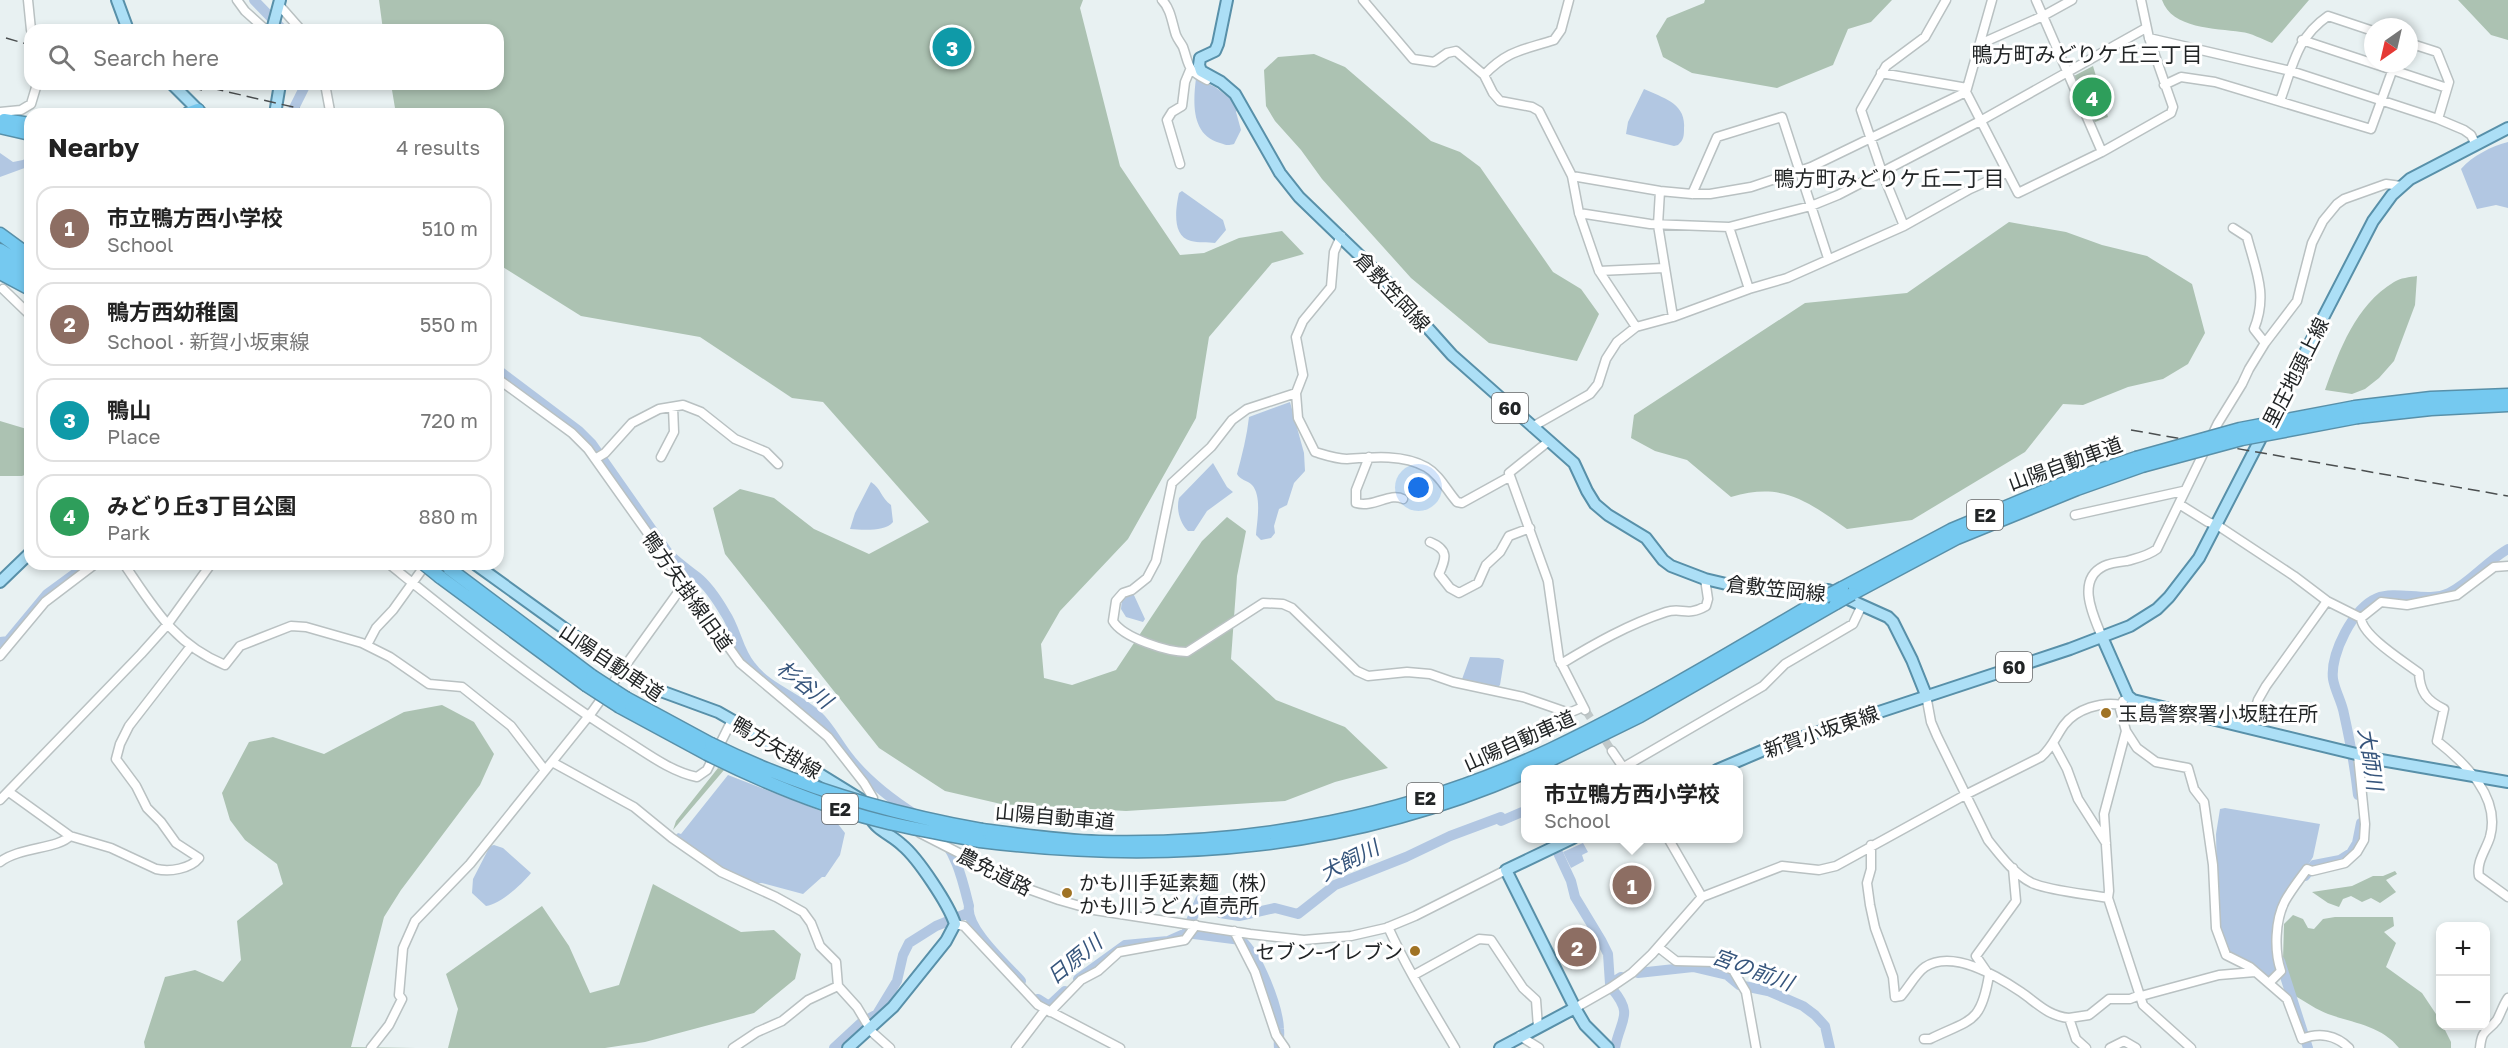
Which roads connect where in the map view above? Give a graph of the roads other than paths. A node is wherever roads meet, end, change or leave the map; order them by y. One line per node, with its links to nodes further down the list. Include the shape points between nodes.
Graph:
1 (28, 0): 15 (street)
2 (117, 0): 16 (main road)
3 (237, 0): 17 (street)
4 (1162, 0): 27 (street)
5 (1227, 0): 41 (main road, 倉敷笠岡線 / 60, via 1215,51 1200,58 1198,65)
6 (1364, 0): 33 (street, via 1413,59 1434,62 1456,51)
7 (1569, 0): 33 (street, via 1561,30 1554,40 1512,52)
8 (1946, 0): 31 (street, via 1925,37)
9 (1992, 0): 24 (street)
10 (2036, 0): 14 (street)
11 (2072, 0): 14 (street)
12 (2141, 0): 20 (street)
13 (279, 6): 18 (main road); 19 (street)
14 (2043, 16): 24 (street); 32 (street)
15 (30, 24)
16 (126, 24)
17 (260, 24)
18 (274, 24)
19 (296, 24)
20 (2146, 28): 22 (street); 32 (street)
21 (2364, 28): 23 (street, via 2328,16)
22 (2149, 38): 28 (street); 34 (street)
23 (2302, 40): 26 (street); 28 (street)
24 (1980, 44): 40 (street)
25 (2418, 46): 35 (street, via 2437,52 2447,76)
26 (2364, 58)
27 (1190, 70): 41 (street); 60 (street, via 1182,106 1167,120)
28 (2291, 71): 42 (street); 43 (street)
29 (2392, 72): 42 (street)
30 (2408, 72): 35 (street)
31 (1881, 73): 40 (street); 57 (street, via 1861,110)
32 (2066, 74): 52 (street); 59 (street)
33 (1484, 75): 64 (street, via 1500,101 1539,111)
34 (2164, 85): 43 (street, via 2181,77 2215,82); 59 (street, via 2173,107 2171,113)
35 (2447, 88): 50 (street)
36 (35, 90): 44 (street, via 31,104)
37 (177, 90): 46 (main road)
38 (279, 90): 47 (main road)
39 (326, 90): 48 (street)
40 (1966, 90): 52 (street); 57 (street)
41 (1234, 94): 75 (main road, 倉敷笠岡線 / 60, via 1280,173 1299,197)
42 (2382, 100): 43 (street, via 2371,129); 50 (street)
43 (2280, 101)
44 (24, 108)
45 (24, 108): 49 (street)
46 (191, 108)
47 (276, 108)
48 (329, 108)
49 (0, 112)
50 (2438, 119): 58 (street, via 2464,130)
51 (0, 120): 53 (highway)
52 (1982, 120): 62 (street); 63 (street)
53 (24, 123)
54 (0, 127): 56 (highway)
55 (2508, 128): 58 (main road, 里庄地頭上線)
56 (24, 133)
57 (1872, 138): 61 (street); 62 (street)
58 (2475, 143): 65 (main road, 里庄地頭上線)
59 (2102, 152): 63 (street, via 2018,193)
60 (1180, 164)
61 (1799, 171): 67 (street, via 1751,186); 67 (street, via 1782,117 1718,137); 68 (street)
62 (1882, 172): 68 (street); 71 (street)
63 (2006, 173): 71 (street)
64 (1572, 176): 66 (street); 69 (street)
65 (2401, 186): 92 (street, via 2386,184 2337,204 2312,243 2297,301); 110 (main road, 里庄地頭上線, via 2373,221)
66 (1660, 191): 67 (street); 70 (street)
67 (1692, 194)
68 (1811, 206): 72 (street); 78 (street)
69 (1580, 213): 70 (street); 82 (street)
70 (1658, 225): 72 (street); 81 (street)
71 (1904, 226): 78 (street)
72 (1729, 227): 88 (street)
73 (2233, 228): 92 (street, via 2247,237 2259,280 2261,312 2254,329)
74 (0, 234): 77 (highway)
75 (1341, 236): 94 (street, via 1334,252 1331,287 1298,329 1303,375); 99 (main road, 倉敷笠岡線 / 60, via 1452,355)
76 (0, 250): 80 (highway)
77 (24, 252)
78 (1828, 258): 88 (street, via 1787,278)
79 (0, 262): 84 (highway)
80 (24, 264)
81 (1664, 268): 82 (street); 90 (street)
82 (1599, 271): 91 (street)
83 (0, 273): 86 (highway)
84 (24, 276)
85 (16, 286): 87 (street)
86 (24, 286)
87 (1, 289): 89 (street)
88 (1749, 289): 90 (street)
89 (24, 310)
90 (1673, 317): 91 (street)
91 (1636, 327): 99 (street, via 1617,342 1590,394)
92 (2265, 343): 106 (street)
93 (504, 384): 102 (street, 鴨方矢掛線旧道)
94 (1296, 393): 103 (street, via 1299,418 1315,452 1346,459); 135 (street, via 1247,409 1172,483 1156,561 1147,578 1116,601 1116,627 1174,652 1187,652 1263,603 1282,604 1292,608 1357,671 1368,676 1430,674 1569,713 1584,709)
95 (2508, 394): 98 (highway, 山陽自動車道 / E2, via 2430,398)
96 (2508, 405): 98 (highway, 山陽自動車道 / E2)
97 (673, 407): 101 (street, via 674,432); 102 (street, via 659,409 632,423); 104 (street, via 683,405 701,412 735,439 766,452)
98 (2357, 412): 126 (highway, 山陽自動車道 / E2, bridge, via 2240,429 2073,479 1951,530)
99 (1532, 427): 100 (main road, 倉敷笠岡線 / 60)
100 (1549, 441): 105 (street, via 1511,470); 122 (main road, 倉敷笠岡線 / 60, via 1574,463 1595,504 1646,538 1671,566)
101 (661, 456)
102 (599, 457): 125 (street, 鴨方矢掛線旧道)
103 (1369, 457): 105 (street, via 1410,461 1427,467 1457,502); 107 (street, via 1356,490 1356,503 1372,505 1394,496)
104 (777, 464)
105 (1509, 477): 111 (street)
106 (2183, 491): 108 (street); 109 (street)
107 (1403, 499)
108 (2179, 504): 110 (street); 131 (street, via 2157,549 2104,566 2090,580 2087,590 2091,611)
109 (2075, 515)
110 (2217, 525): 127 (street); 131 (main road, 里庄地頭上線, via 2189,573 2169,597 2143,619)
111 (1530, 528): 112 (street, via 1509,536 1486,565 1478,583 1459,593 1438,574 1444,553); 135 (street, via 1548,581)
112 (1430, 542)
113 (24, 559): 123 (main road)
114 (2508, 566): 129 (street, via 2494,567 2457,595 2407,605 2381,602)
115 (87, 570): 134 (street, via 45,602)
116 (128, 570): 130 (street)
117 (208, 570): 130 (street)
118 (397, 570): 124 (street)
119 (421, 570): 124 (street)
120 (444, 570): 162 (highway, 山陽自動車道 / E2, bridge, via 589,680 756,778 912,829)
121 (483, 570): 136 (main road, 鴨方矢掛線)
122 (1705, 579): 128 (main road, 倉敷笠岡線 / 60, via 1739,587 1828,590); 135 (street, via 1706,606 1690,613 1667,611 1630,626)
123 (0, 582)
124 (413, 583): 132 (street); 139 (street)
125 (684, 584): 136 (street); 155 (street, 鴨方矢掛線旧道, via 740,663 828,737)
126 (1830, 600): 147 (highway, 山陽自動車道 / E2, via 1640,716); 162 (highway, 山陽自動車道 / E2, via 1552,749 1467,785 1398,806 1325,824 1222,839 1098,842)
127 (2327, 601): 129 (street); 141 (street, via 2266,686)
128 (1862, 605): 137 (main road, 倉敷笠岡線 / 60, via 1893,622); 149 (street, via 1853,624 1785,664 1762,686)
129 (2359, 617): 153 (street, via 2369,634 2420,673 2422,692 2430,702 2444,709 2438,741)
130 (167, 625): 133 (street); 156 (street)
131 (2102, 638): 137 (main road, 60); 138 (main road)
132 (367, 645): 133 (street, via 291,626 240,646 225,665); 151 (street, via 429,684 462,687 512,726)
133 (191, 646): 163 (street, via 129,726 116,759 147,808 176,843 199,858 189,867 162,870)
134 (0, 656)
135 (1561, 664)
136 (622, 670): 139 (street); 140 (main road, 鴨方矢掛線, via 658,690)
137 (1926, 695): 150 (main road, 新賀小坂東線); 158 (street, via 1931,722)
138 (2124, 700): 141 (main road); 142 (street); 143 (street, via 2092,706 2066,722)
139 (588, 716): 140 (street, via 652,756 697,777 707,770); 146 (street)
140 (732, 720): 157 (main road, 鴨方矢掛線)
141 (2250, 727): 145 (main road)
142 (2126, 731): 166 (street, via 2106,803); 180 (street, via 2137,748 2156,762 2188,768 2194,789 2204,802 2216,928 2226,955)
143 (2053, 743): 158 (street, via 2041,757); 166 (street, via 2078,799)
144 (1612, 751): 148 (street)
145 (2355, 754): 153 (main road); 183 (street, via 2364,840 2345,863 2309,871 2283,906 2277,937 2281,971)
146 (552, 762): 151 (street); 184 (street, via 634,807 721,872 803,912 820,946 836,962)
147 (1540, 765)
148 (1622, 765)
149 (1629, 765)
150 (1727, 765)
151 (544, 769): 195 (street, via 470,864 415,921 403,948 399,995 402,999)
152 (1521, 774): 162 (highway, 山陽自動車道 / E2, via 1470,795 1400,816 1327,834 1268,843 1160,853 1108,852 1039,848)
153 (2474, 776): 154 (main road); 173 (street, via 2488,801 2492,820 2479,876)
154 (2508, 782)
155 (864, 783): 157 (street); 160 (street, 鴨方矢掛線旧道, via 873,798)
156 (9, 792): 159 (street); 163 (street)
157 (854, 795): 160 (main road, 鴨方矢掛線)
158 (1965, 795): 167 (street); 170 (street, via 1988,840)
159 (0, 800)
160 (872, 806): 161 (street, 農免道路); 168 (main road, via 872,821)
161 (918, 831): 168 (main road, via 908,835); 177 (street, 農免道路, via 1031,890 1059,900)
162 (981, 835)
163 (70, 836): 169 (street, via 63,842 8,856)
164 (1563, 843): 171 (main road)
165 (1671, 843): 172 (street)
166 (2106, 844): 174 (street)
167 (1871, 846): 172 (street, via 1826,869 1782,866); 182 (street, via 1867,883 1870,905 1893,977 1895,997 1901,996 1923,969 1937,962 1960,963)
168 (905, 847): 175 (main road)
169 (0, 862)
170 (2013, 868): 174 (street, via 2031,883); 182 (street, via 2016,901 1976,956)
171 (1506, 870): 176 (street, 農免道路); 187 (main road)
172 (1702, 897): 179 (street)
173 (2508, 897)
174 (2108, 898): 185 (street)
175 (954, 921): 188 (street, via 964,926); 190 (main road, via 946,941 902,996)
176 (1388, 927): 178 (street, 農免道路, via 1352,936 1304,940); 181 (street)
177 (1192, 928): 178 (street, 農免道路); 188 (street, via 1185,940 1119,952)
178 (1236, 936): 194 (street, via 1261,986)
179 (1658, 946): 187 (street, via 1632,973); 205 (street, via 1676,961 1715,963 1733,970 1746,992)
180 (2255, 972): 183 (street); 185 (street, via 2219,975)
181 (1414, 975): 191 (street, via 1479,939 1491,940 1522,988 1536,1000); 201 (street)
182 (1989, 975): 189 (street, via 2020,991 2052,1015); 193 (street, via 1984,1003 1976,1015)
183 (2269, 982): 210 (street, via 2288,999 2305,1038 2322,1035)
184 (838, 986): 190 (street); 196 (street, via 808,1000 782,1021)
185 (2141, 996): 189 (street, via 2109,999 2089,1015); 209 (street, via 2151,1014)
186 (2508, 998): 211 (street, via 2497,1020 2483,1033)
187 (1575, 1008): 191 (main road); 204 (main road, via 1590,1031)
188 (1048, 1011): 199 (street); 200 (street)
189 (2069, 1018): 206 (street, via 2076,1039)
190 (868, 1025): 197 (main road); 198 (street)
191 (1538, 1027): 192 (main road)
192 (1520, 1036): 202 (main road); 203 (street)
193 (1924, 1039)
194 (1281, 1041)
195 (371, 1048)
196 (733, 1048)
197 (848, 1048)
198 (890, 1048)
199 (1016, 1048)
200 (1120, 1048)
201 (1455, 1048)
202 (1500, 1048)
203 (1539, 1048)
204 (1608, 1048)
205 (1756, 1048)
206 (2086, 1048)
207 (2110, 1048): 208 (street, via 2124,1041)
208 (2136, 1048)
209 (2191, 1048)
210 (2349, 1048)
211 (2480, 1048)

